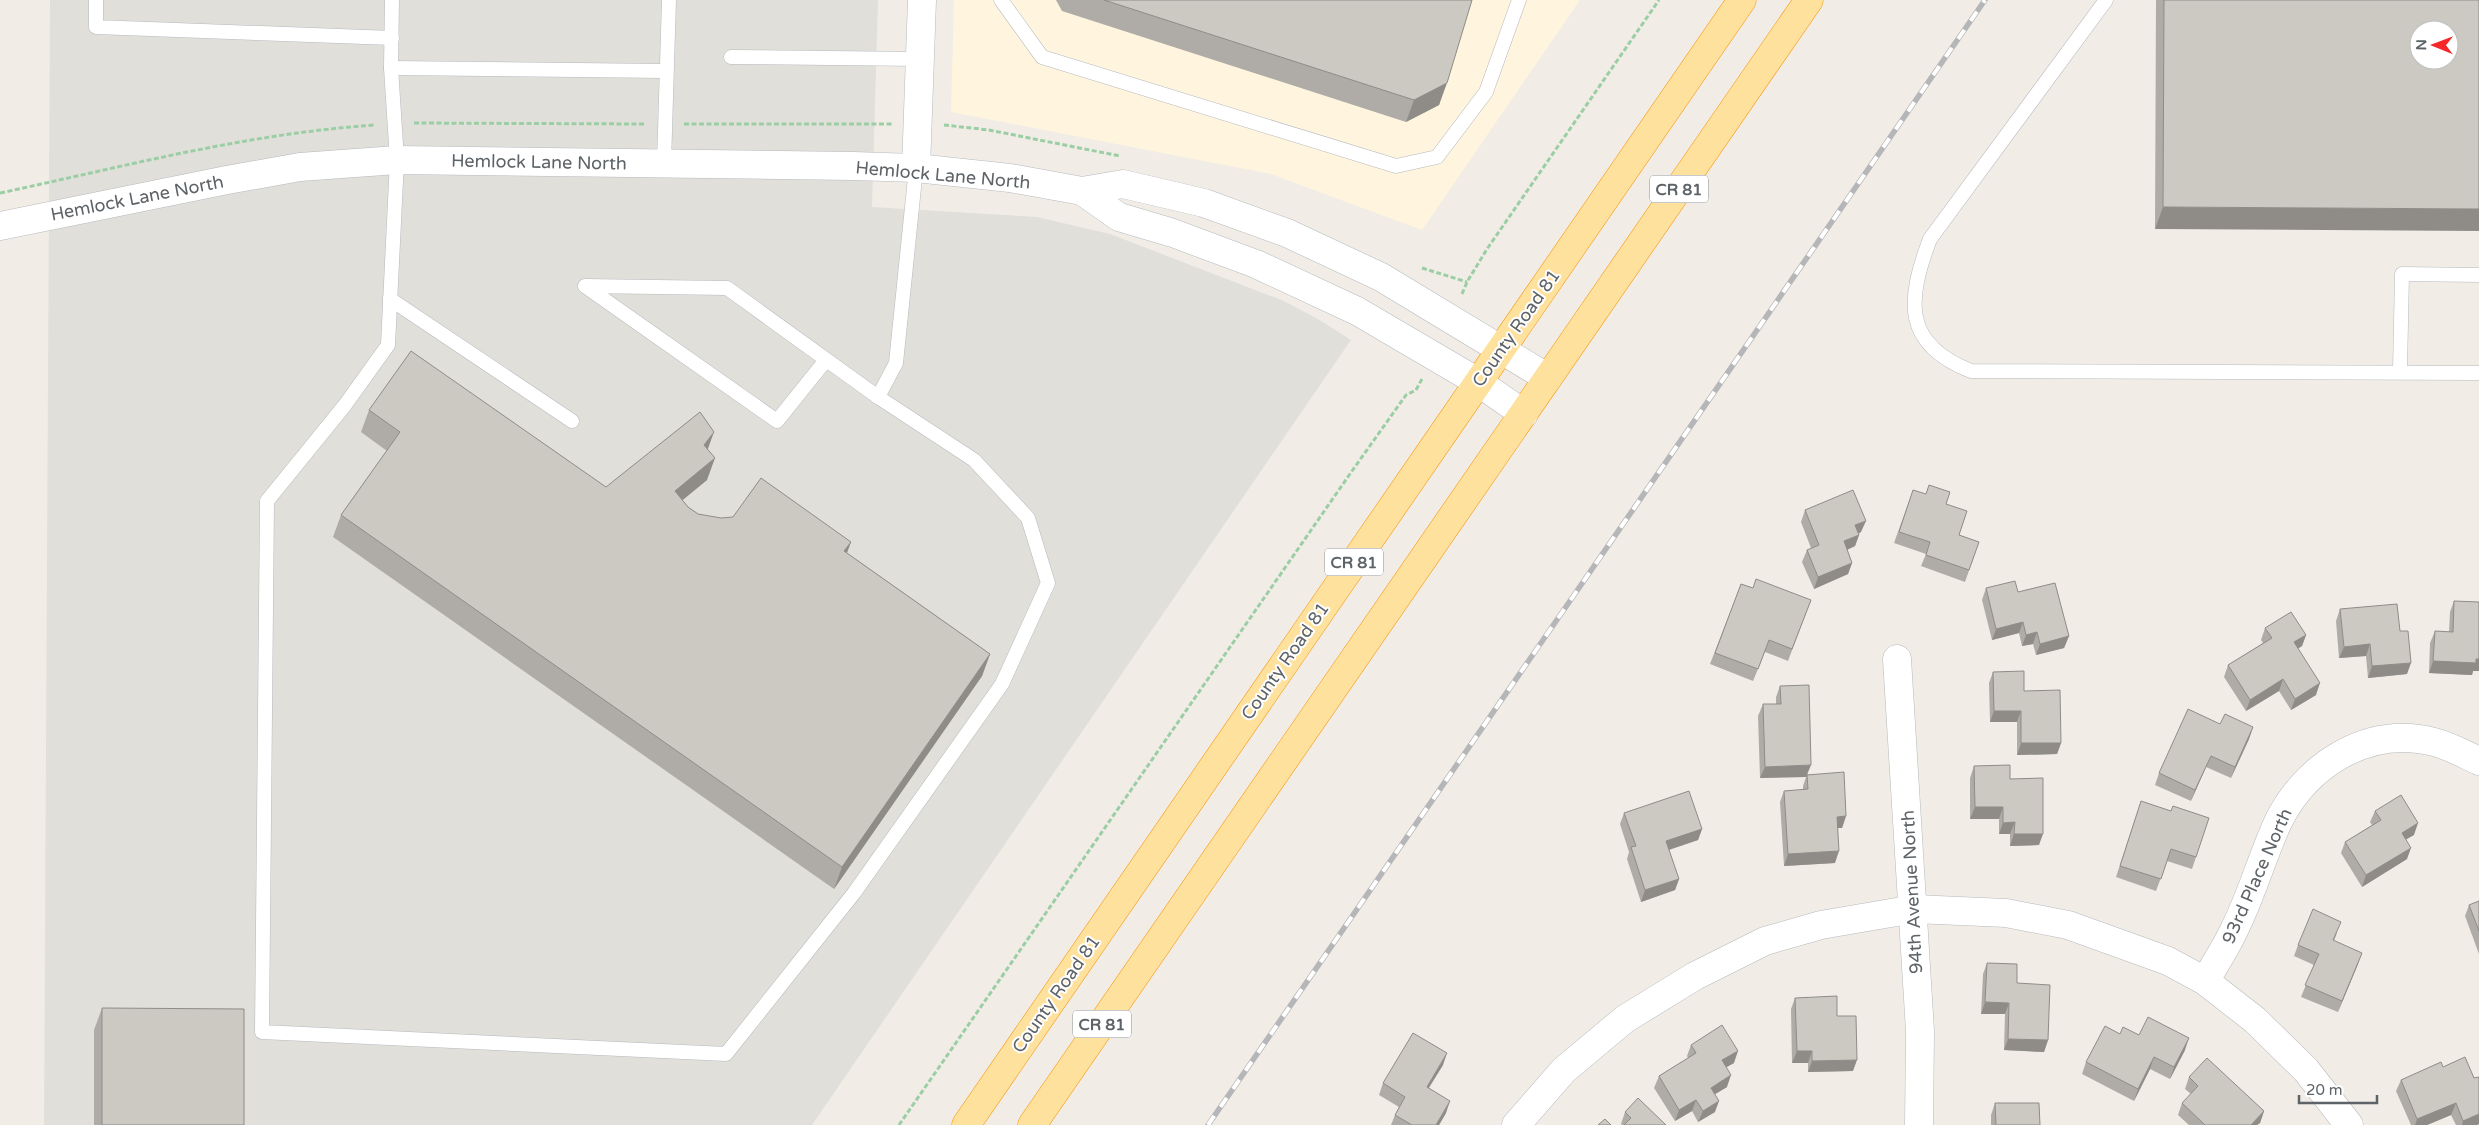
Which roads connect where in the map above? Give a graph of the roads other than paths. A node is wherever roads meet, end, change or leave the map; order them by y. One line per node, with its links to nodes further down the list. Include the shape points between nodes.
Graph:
1 (96, 0): 10 (lane, via 96,27)
2 (392, 0): 10 (lane)
3 (669, 0): 14 (lane)
4 (922, 0): 12 (street)
5 (1002, 0): 6 (lane, via 1042,56 1396,166 1437,157 1486,92)
6 (1519, 0)
7 (1742, 0): 22 (highway, County Road 81 / CR 81)
8 (1809, 0): 26 (highway, CR 81)
9 (2106, 0): 24 (lane, via 1930,239 1919,269 1914,299 1917,324 1929,345 1948,362 1971,371)
10 (392, 38): 13 (lane)
11 (731, 57): 12 (lane)
12 (920, 59): 17 (street)
13 (391, 68): 14 (lane); 15 (lane)
14 (666, 71): 16 (lane)
15 (397, 160): 16 (street, Hemlock Lane North); 19 (street, Hemlock Lane North, via 300,167); 21 (lane)
16 (664, 164): 17 (street, Hemlock Lane North)
17 (916, 168): 18 (street, Hemlock Lane North, via 1010,178); 28 (lane, via 896,363)
18 (1082, 191): 22 (street, Hemlock Lane North, via 1123,184 1204,203 1287,233 1381,277); 27 (street, Hemlock Lane North, via 1119,217 1256,264 1357,311)
19 (0, 226)
20 (2479, 274): 24 (lane, via 2402,274)
21 (390, 299): 28 (lane, via 388,345 268,501 262,1032 726,1054 854,893 1002,684 1048,583 1028,518 974,460); 30 (lane)
22 (1501, 350): 26 (street, Hemlock Lane North); 27 (highway, County Road 81 / CR 81)
23 (826, 360): 23 (lane, via 727,288 586,286 777,421); 28 (lane)
24 (2400, 371): 25 (lane)
25 (2479, 373)
26 (1548, 378): 29 (highway, CR 81)
27 (1478, 382): 29 (street, Hemlock Lane North); 35 (highway, County Road 81 / CR 81)
28 (878, 397)
29 (1524, 414): 36 (highway, CR 81)
30 (572, 421)
31 (1897, 659): 33 (street, 94th Avenue North)
32 (2479, 761): 34 (street, 93rd Place North, via 2431,741 2396,738 2358,745 2326,763 2297,790 2278,822 2235,928)
33 (1914, 909): 34 (street, via 2006,913 2068,925 2134,947); 37 (street, via 1821,925 1765,941 1695,976 1625,1019 1564,1070); 38 (street, 94th Avenue North, via 1920,1031)
34 (2205, 981): 39 (street, via 2255,1020 2299,1064)
35 (966, 1125)
36 (1032, 1125)
37 (1516, 1125)
38 (1919, 1125)
39 (2349, 1125)

